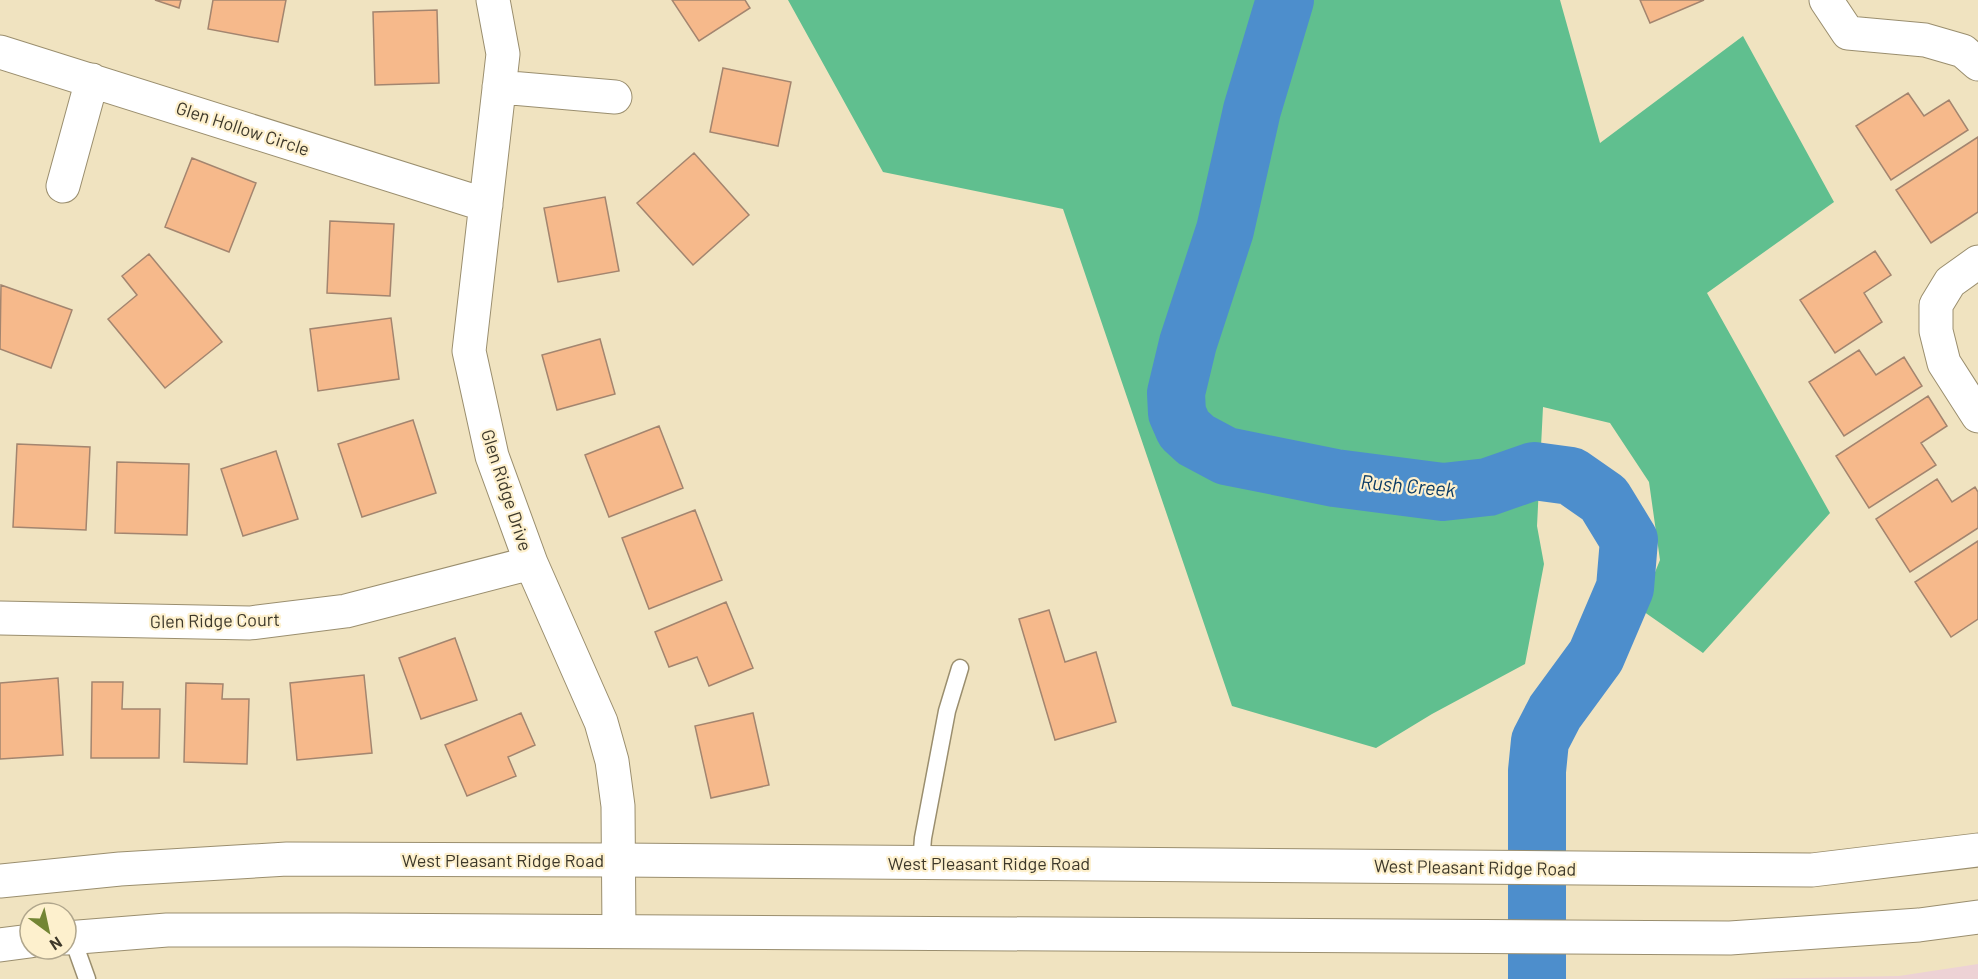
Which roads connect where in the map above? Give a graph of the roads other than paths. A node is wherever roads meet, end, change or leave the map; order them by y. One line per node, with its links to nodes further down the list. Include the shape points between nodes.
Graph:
1 (493, 0): 6 (main road, Glen Ridge Drive, via 503,54)
2 (1826, 0): 4 (main road, via 1848,33 1925,40 1963,51)
3 (0, 52): 5 (main road, Glen Hollow Circle)
4 (1978, 64)
5 (92, 80): 8 (main road); 9 (main road, Glen Hollow Circle)
6 (499, 87): 7 (main road); 9 (main road, Glen Ridge Drive)
7 (615, 97)
8 (63, 186)
9 (486, 204): 12 (main road, Glen Ridge Drive, via 469,351 492,456)
10 (1978, 262): 11 (main road, via 1950,282 1936,305 1936,331 1944,363)
11 (1978, 416)
12 (531, 563): 13 (main road, Glen Ridge Court, via 346,611 250,623); 16 (main road, Glen Ridge Drive, via 601,722 612,761 618,806)
13 (0, 618)
14 (960, 668): 17 (lane, via 947,711)
15 (1978, 850): 17 (main road, West Pleasant Ridge Road, via 1812,870)
16 (619, 860): 17 (main road, West Pleasant Ridge Road); 18 (main road, West Pleasant Ridge Road, via 287,860); 20 (main road, Glen Ridge Drive)
17 (921, 863)
18 (0, 880)
19 (1978, 917): 20 (main road, via 1730,938)
20 (619, 931): 21 (main road, via 167,930)
21 (78, 936)
22 (18, 943): 23 (main road)
23 (0, 945)
24 (78, 958): 25 (lane)
25 (87, 979)

